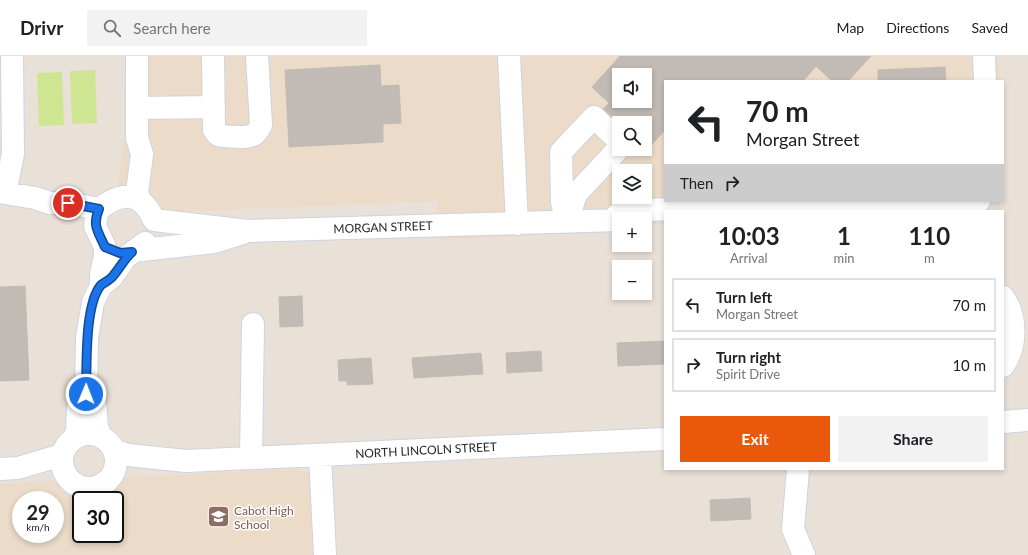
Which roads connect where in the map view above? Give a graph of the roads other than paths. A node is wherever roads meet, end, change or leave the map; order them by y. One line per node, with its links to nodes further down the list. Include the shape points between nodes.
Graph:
1 (12, 56): 12 (street)
2 (137, 56): 9 (street)
3 (213, 56): 8 (street)
4 (257, 56): 8 (street, via 261,125 258,131 253,135 218,135 214,130)
5 (509, 56): 30 (street)
6 (984, 56): 7 (street)
7 (985, 80)
8 (214, 107): 9 (street)
9 (137, 108): 11 (street)
10 (612, 134): 29 (street, via 594,117 561,152 562,202)
11 (137, 138): 15 (street, via 128,153); 16 (street, via 142,154 137,193)
12 (7, 147): 14 (street)
13 (612, 155): 29 (street, via 576,194)
14 (2, 193): 24 (street, via 50,203 68,203)
15 (118, 197): 16 (street); 24 (street)
16 (140, 200): 27 (street)
17 (664, 200): 29 (street, via 617,202)
18 (850, 202): 21 (street)
19 (976, 202): 22 (street, via 965,205)
20 (664, 210): 23 (street)
21 (668, 210)
22 (860, 210)
23 (622, 212)
24 (97, 218): 32 (street)
25 (664, 218): 26 (street)
26 (652, 219)
27 (154, 220): 31 (street, MORGAN STREET); 33 (street, via 152,234)
28 (612, 220): 29 (street, MORGAN STREET)
29 (575, 222): 30 (street, MORGAN STREET)
30 (517, 224): 31 (street, MORGAN STREET)
31 (248, 231): 33 (street, MORGAN STREET, via 214,242)
32 (105, 247): 33 (street, MORGAN STREET, via 120,253); 34 (street)
33 (133, 251): 34 (street, via 112,277)
34 (101, 286): 38 (street, via 93,302 87,338)
35 (1004, 299): 37 (street, via 1012,314 1014,344)
36 (253, 324): 45 (street)
37 (1004, 365)
38 (86, 394): 41 (street, via 78,408 77,432); 43 (street, via 95,404 97,428)
39 (1028, 420): 40 (street)
40 (1004, 422)
41 (74, 438): 43 (street, via 88,433); 46 (street, via 64,449)
42 (664, 439): 44 (street, NORTH LINCOLN STREET)
43 (110, 451): 45 (street, NORTH LINCOLN STREET, via 186,461); 46 (street, via 114,473 106,483 90,488 74,484 67,477)
44 (320, 455): 45 (street, NORTH LINCOLN STREET); 49 (street)
45 (252, 458)
46 (62, 462): 47 (street)
47 (9, 469)
48 (798, 470): 50 (street, via 793,529)
49 (325, 555)
50 (804, 555)

